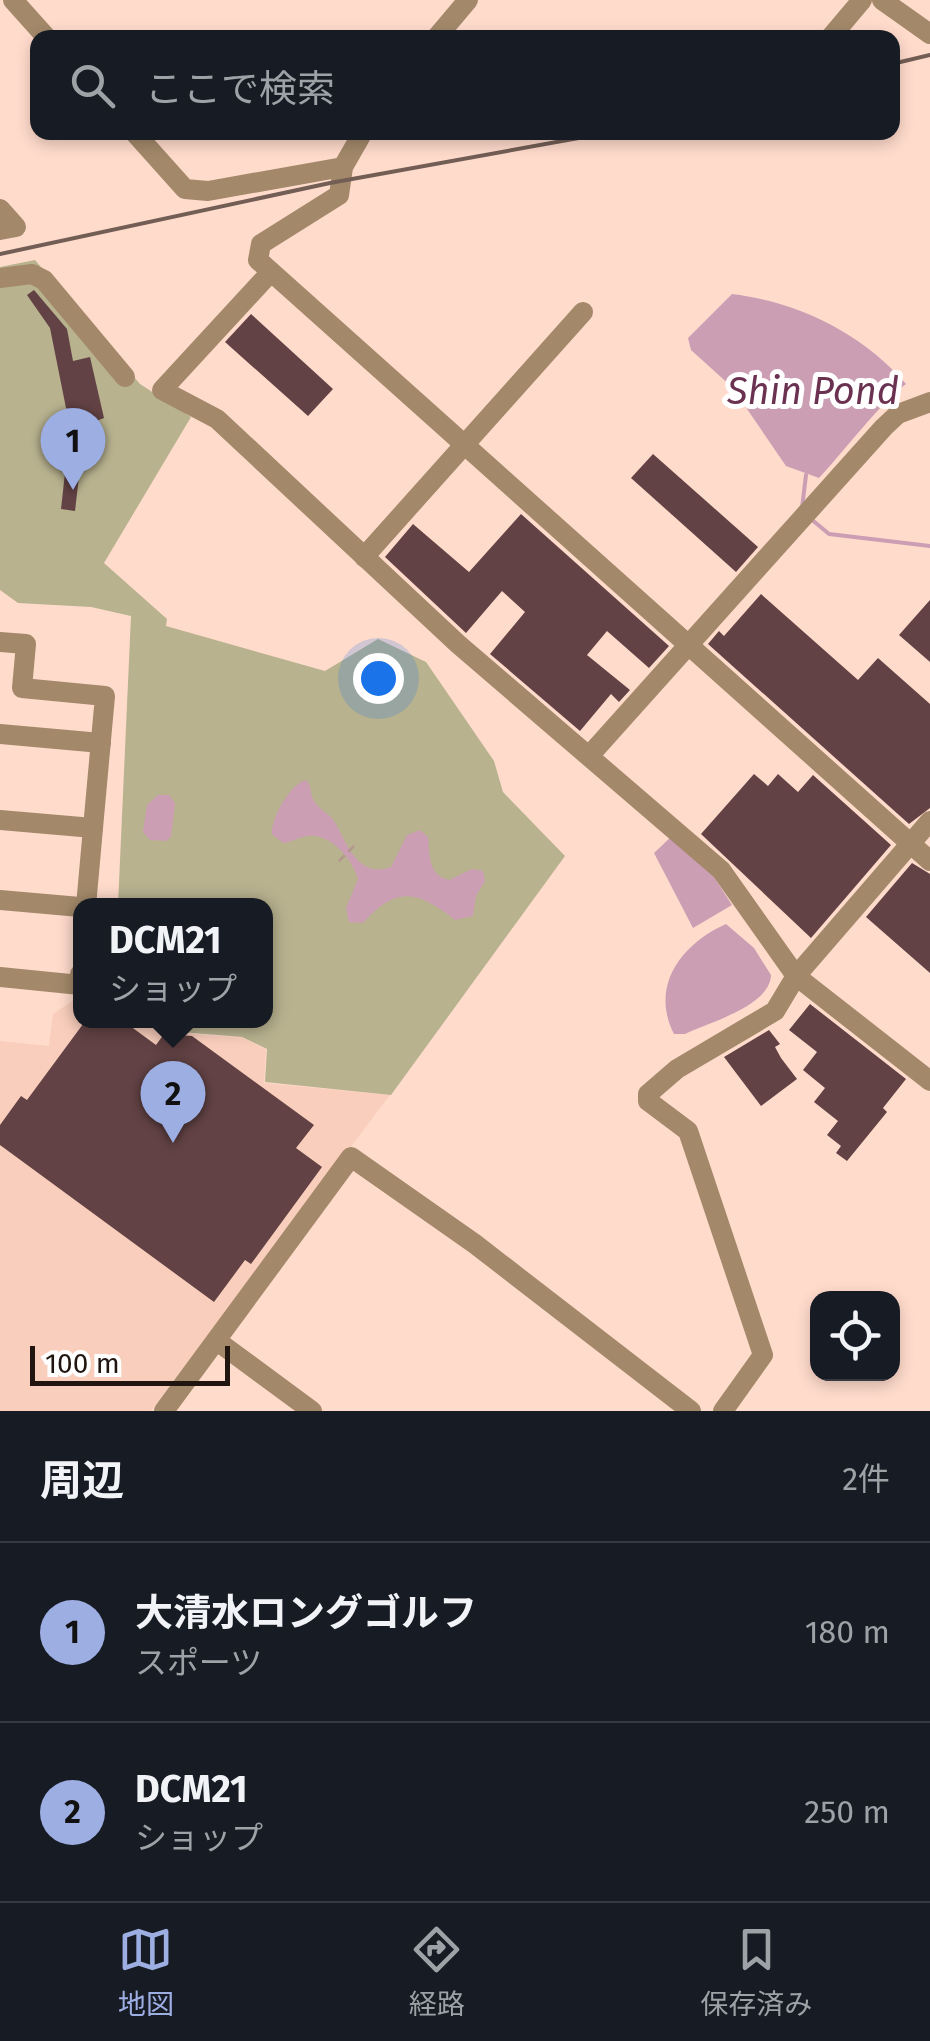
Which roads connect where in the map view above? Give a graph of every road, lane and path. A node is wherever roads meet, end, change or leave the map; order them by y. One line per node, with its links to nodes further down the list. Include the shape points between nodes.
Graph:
1 (14, 0): 5 (street)
2 (468, 0): 6 (street)
3 (862, 0): 7 (street)
4 (882, 0): 8 (street)
5 (40, 30)
6 (443, 30)
7 (837, 30)
8 (930, 34)
9 (141, 140): 11 (street, via 185,189 208,192)
10 (359, 140): 11 (street)
11 (344, 167): 14 (street, via 339,195 261,244 258,260)
12 (0, 209): 13 (street, via 16,227)
13 (0, 230)
14 (269, 274): 19 (street); 20 (street, via 162,390 217,418)
15 (0, 278): 17 (street, via 32,274 44,280)
16 (583, 312): 19 (street)
17 (125, 378)
18 (930, 402): 22 (street, via 884,427)
19 (463, 446): 20 (street); 22 (street)
20 (364, 557): 25 (street)
21 (0, 642): 24 (street, via 26,644 22,688 105,696)
22 (688, 644): 25 (street); 29 (street)
23 (0, 734): 24 (street)
24 (100, 743): 28 (street)
25 (589, 756): 36 (street, via 721,870)
26 (0, 820): 28 (street)
27 (930, 821): 29 (street)
28 (93, 828): 33 (street)
29 (910, 843): 32 (street); 36 (street)
30 (354, 846): 31 (path)
31 (339, 861)
32 (930, 861)
33 (84, 898)
34 (0, 900): 35 (street)
35 (73, 905)
36 (796, 976): 39 (street); 44 (street, via 775,1011 677,1069 648,1094 648,1101 688,1131 763,1355)
37 (0, 977): 38 (street)
38 (73, 984)
39 (930, 1081)
40 (217, 1342): 41 (street); 42 (street); 43 (street, via 351,1156)
41 (164, 1411)
42 (312, 1411)
43 (691, 1411)
44 (723, 1411)

